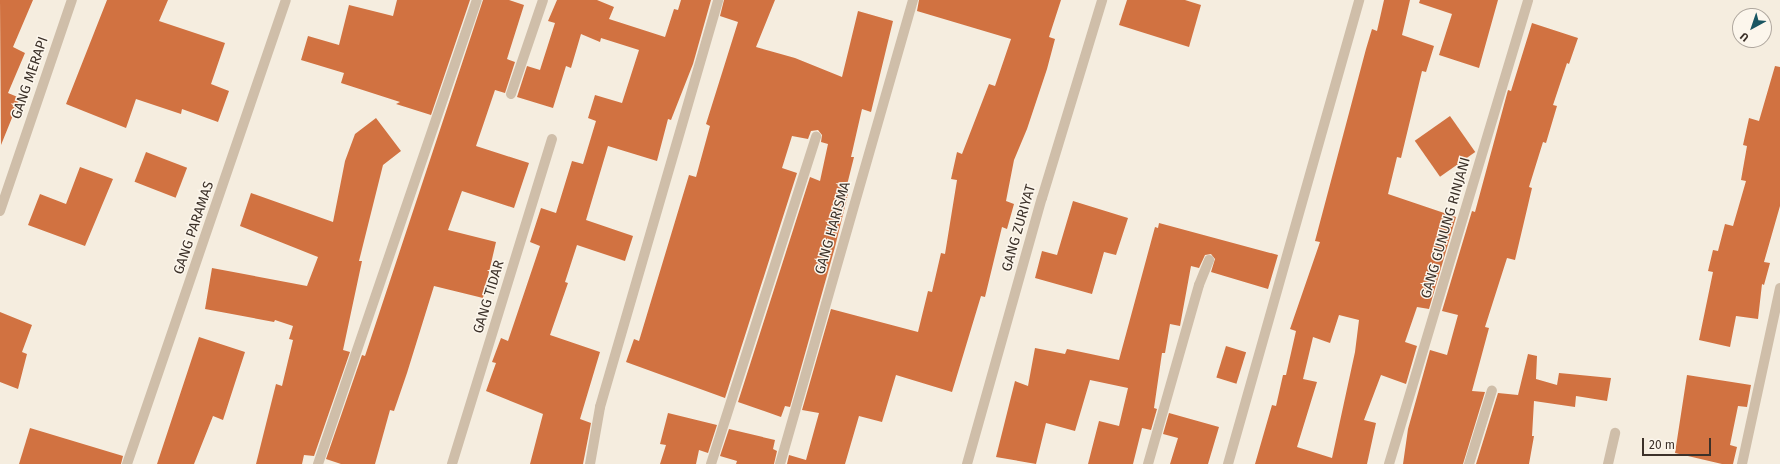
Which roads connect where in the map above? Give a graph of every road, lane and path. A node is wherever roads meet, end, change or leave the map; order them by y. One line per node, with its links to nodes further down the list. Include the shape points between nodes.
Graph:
1 (72, 0): 13 (street, GANG MERAPI)
2 (286, 0): 18 (street, GANG PARAMAS)
3 (477, 0): 19 (street)
4 (543, 0): 10 (street)
5 (718, 0): 21 (street, via 600,407)
6 (912, 0): 23 (street, GANG HARISMA)
7 (1102, 0): 24 (street, GANG ZURIYAT, via 1042,198)
8 (1359, 0): 26 (street)
9 (1528, 0): 27 (street, GANG GUNUNG RINJANI)
10 (511, 94)
11 (816, 136): 22 (street)
12 (552, 139): 20 (street, GANG TIDAR)
13 (0, 211)
14 (1209, 260): 25 (street, via 1199,285)
15 (1780, 288): 30 (street)
16 (1492, 390): 28 (street)
17 (1615, 433): 29 (street)
18 (127, 464)
19 (318, 464)
20 (452, 464)
21 (590, 464)
22 (711, 464)
23 (780, 464)
24 (967, 464)
25 (1148, 464)
26 (1228, 464)
27 (1389, 464)
28 (1469, 464)
29 (1608, 464)
30 (1742, 464)

